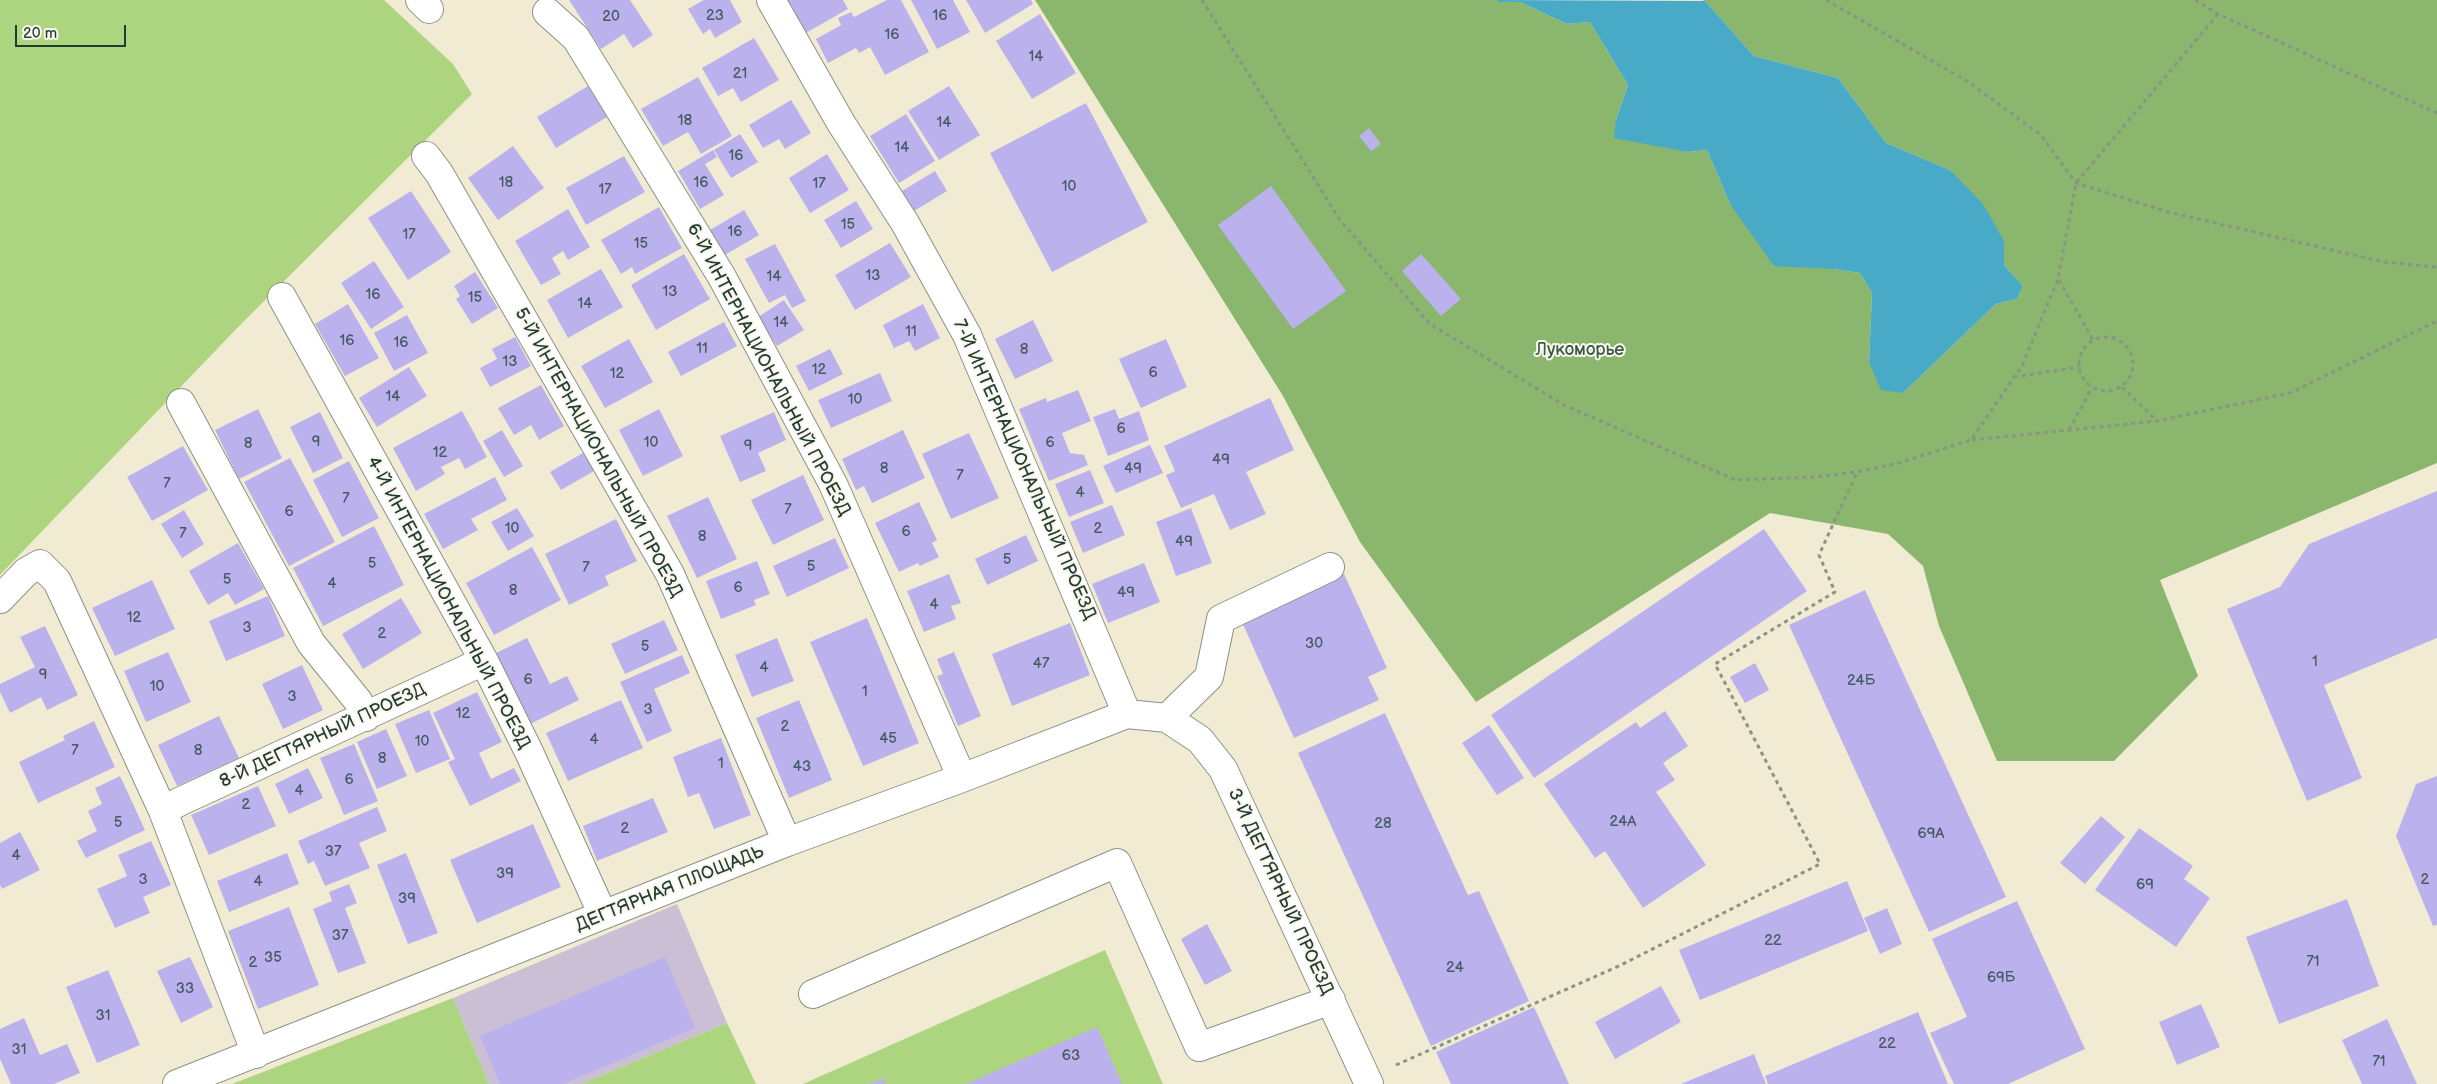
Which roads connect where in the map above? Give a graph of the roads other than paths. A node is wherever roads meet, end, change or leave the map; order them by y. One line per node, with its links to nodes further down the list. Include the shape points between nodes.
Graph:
1 (772, 0): 9 (street, 7-Й ИНТЕРНАЦИОНАЛЬНЫЙ ПРОЕЗД, via 841,123 905,224 968,335)
2 (547, 12): 12 (street, 6-Й ИНТЕРНАЦИОНАЛЬНЫЙ ПРОЕЗД, via 576,38 722,277 833,484)
3 (426, 156): 14 (street, 5-Й ИНТЕРНАЦИОНАЛЬНЫЙ ПРОЕЗД, via 670,574)
4 (282, 297): 8 (street, 4-Й ИНТЕРНАЦИОНАЛЬНЫЙ ПРОЕЗД)
5 (181, 403): 10 (street, via 311,644 358,701)
6 (1330, 567): 11 (street, via 1221,619 1209,678)
7 (0, 598): 13 (street, via 26,572 40,564 57,581)
8 (484, 661): 10 (street, 8-Й ДЕГТЯРНЫЙ ПРОЕЗД); 15 (street, 4-Й ИНТЕРНАЦИОНАЛЬНЫЙ ПРОЕЗД)
9 (1127, 714): 11 (street, ДЕГТЯРНАЯ ПЛОЩАДЬ); 12 (street, ДЕГТЯРНАЯ ПЛОЩАДЬ)
10 (366, 717): 13 (street, 8-Й ДЕГТЯРНЫЙ ПРОЕЗД)
11 (1168, 718): 17 (street, 3-Й ДЕГТЯРНЫЙ ПРОЕЗД, via 1200,740 1223,769)
12 (962, 778): 14 (street, ДЕГТЯРНАЯ ПЛОЩАДЬ)
13 (163, 812): 18 (street)
14 (787, 842): 15 (street, ДЕГТЯРНАЯ ПЛОЩАДЬ)
15 (603, 915): 18 (street, ДЕГТЯРНАЯ ПЛОЩАДЬ)
16 (812, 994): 17 (street, via 1117,863 1199,1047)
17 (1331, 1000): 19 (street, 3-Й ДЕГТЯРНЫЙ ПРОЕЗД)
18 (256, 1054): 20 (street, ДЕГТЯРНАЯ ПЛОЩАДЬ)
19 (1368, 1081)
20 (177, 1084)

